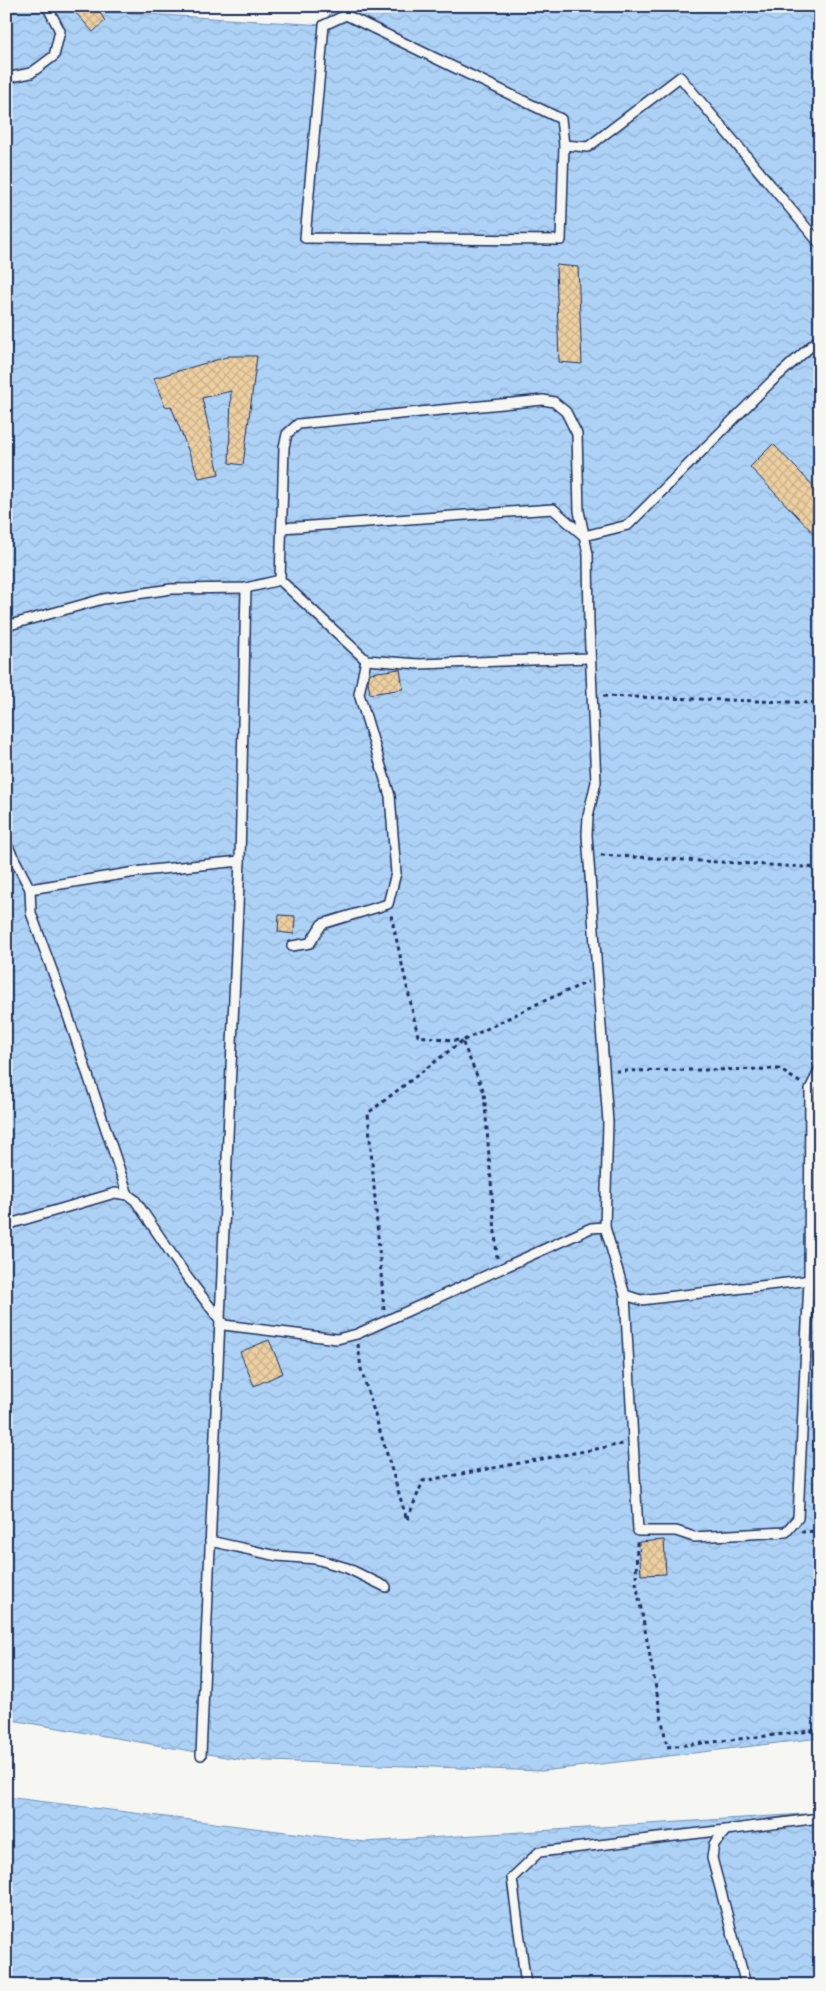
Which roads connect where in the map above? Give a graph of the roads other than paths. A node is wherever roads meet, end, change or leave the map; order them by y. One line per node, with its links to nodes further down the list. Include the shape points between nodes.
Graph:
1 (47, 6): 2 (lane, via 60,31 54,56 31,73)
2 (6, 78)
3 (564, 145): 3 (lane, via 561,119 346,15 324,25 305,238 561,240); 4 (lane, via 588,147 680,78)
4 (820, 244)
5 (820, 338): 7 (lane, via 770,383 628,525)
6 (282, 528): 7 (lane, via 553,510); 7 (lane, via 284,447 287,434 298,424 543,400 554,402 566,412 577,434 579,511); 8 (lane)
7 (584, 536): 11 (lane, via 588,554)
8 (280, 580): 9 (lane); 12 (lane)
9 (246, 588): 10 (lane, via 171,590 103,599); 14 (lane)
10 (6, 626)
11 (590, 658): 12 (lane, via 419,664); 20 (lane, via 596,782 588,816 588,854 608,1122)
12 (366, 660): 16 (lane, via 359,694 390,796 396,874 388,904 322,924 310,943)
13 (6, 843): 15 (lane)
14 (240, 861): 15 (lane, via 142,871); 24 (lane)
15 (30, 889): 18 (lane, via 31,913)
16 (292, 946)
17 (820, 1069): 22 (lane, via 810,1089)
18 (128, 1195): 19 (lane, via 115,1193); 24 (lane, via 135,1200)
19 (6, 1225)
20 (605, 1227): 23 (lane); 24 (lane, via 591,1228 357,1334 337,1339 224,1324)
21 (820, 1278): 22 (lane)
22 (809, 1280): 23 (lane, via 640,1300); 23 (lane, via 798,1518 786,1532 694,1537 676,1531 638,1531)
23 (626, 1294)
24 (220, 1319): 25 (lane)
25 (210, 1541): 26 (lane, via 277,1556 316,1559 347,1568); 27 (lane)
26 (386, 1587)
27 (201, 1755)
28 (820, 1818): 29 (lane)
29 (726, 1830): 30 (lane, via 539,1852 512,1878); 31 (lane, via 714,1844 712,1858)
30 (526, 1985)
31 (746, 1985)

